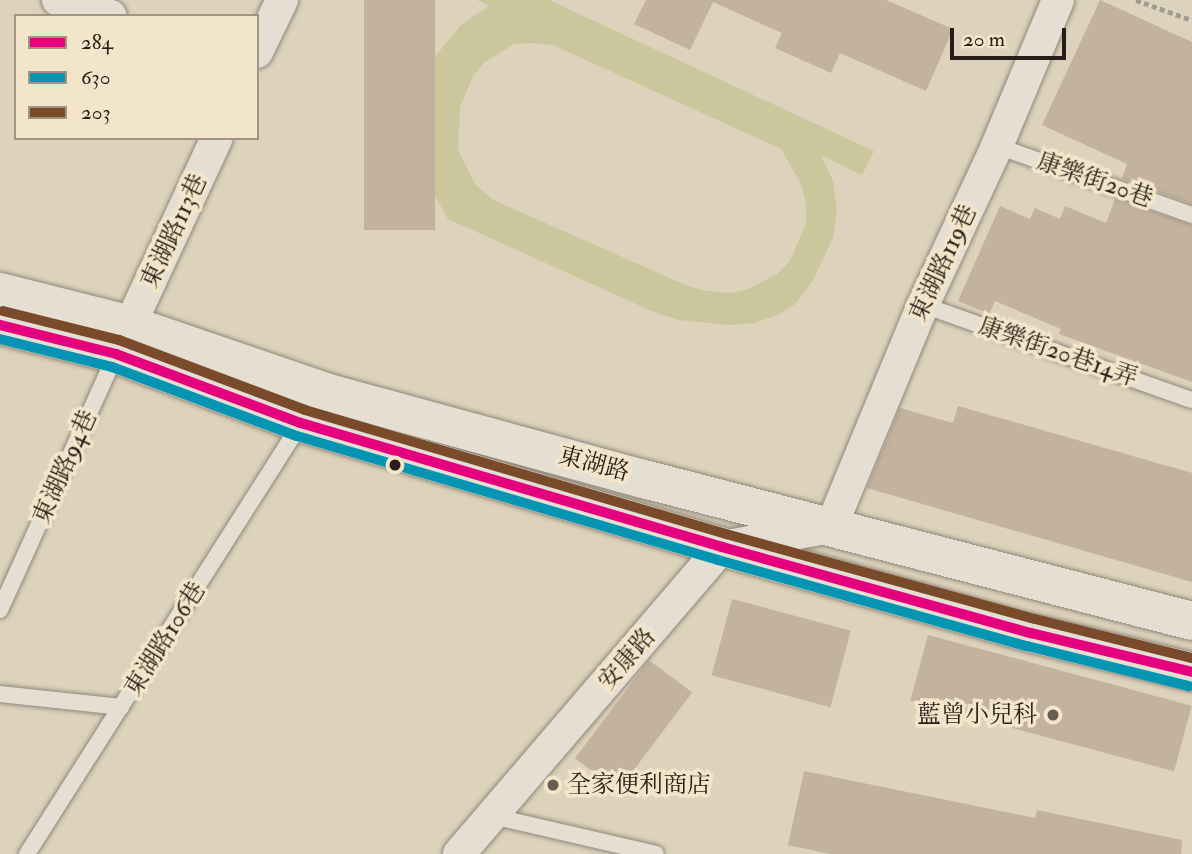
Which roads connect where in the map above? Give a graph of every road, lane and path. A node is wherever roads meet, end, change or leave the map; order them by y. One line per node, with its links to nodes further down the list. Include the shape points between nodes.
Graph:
1 (58, 0): 5 (street)
2 (282, 0): 7 (street)
3 (1058, 0): 9 (street, 東湖路119巷)
4 (1136, 0): 6 (path)
5 (104, 14)
6 (1192, 20)
7 (259, 47)
8 (216, 140): 14 (street, 東湖路113巷)
9 (997, 146): 10 (lane, 康樂街20巷); 12 (street, 東湖路119巷)
10 (1192, 215)
11 (0, 292): 14 (street, 東湖路)
12 (923, 305): 15 (lane, 康樂街20巷14弄); 17 (street, 東湖路119巷)
13 (0, 325): 14 (street, 東湖路)
14 (123, 339): 16 (street, 東湖路); 17 (street, 東湖路); 19 (lane, 東湖路94巷)
15 (1192, 400)
16 (301, 423): 18 (street, 東湖路); 23 (lane, 東湖路106巷)
17 (831, 527): 18 (street); 20 (street, 東湖路)
18 (722, 547): 21 (street, 東湖路, via 1031,633); 24 (street, 安康路)
19 (0, 610)
20 (1192, 621)
21 (1192, 672)
22 (0, 694): 23 (lane)
23 (121, 707): 25 (lane, 東湖路106巷)
24 (492, 816): 26 (street, 安康路); 27 (lane)
25 (27, 854)
26 (459, 854)
27 (656, 854)

